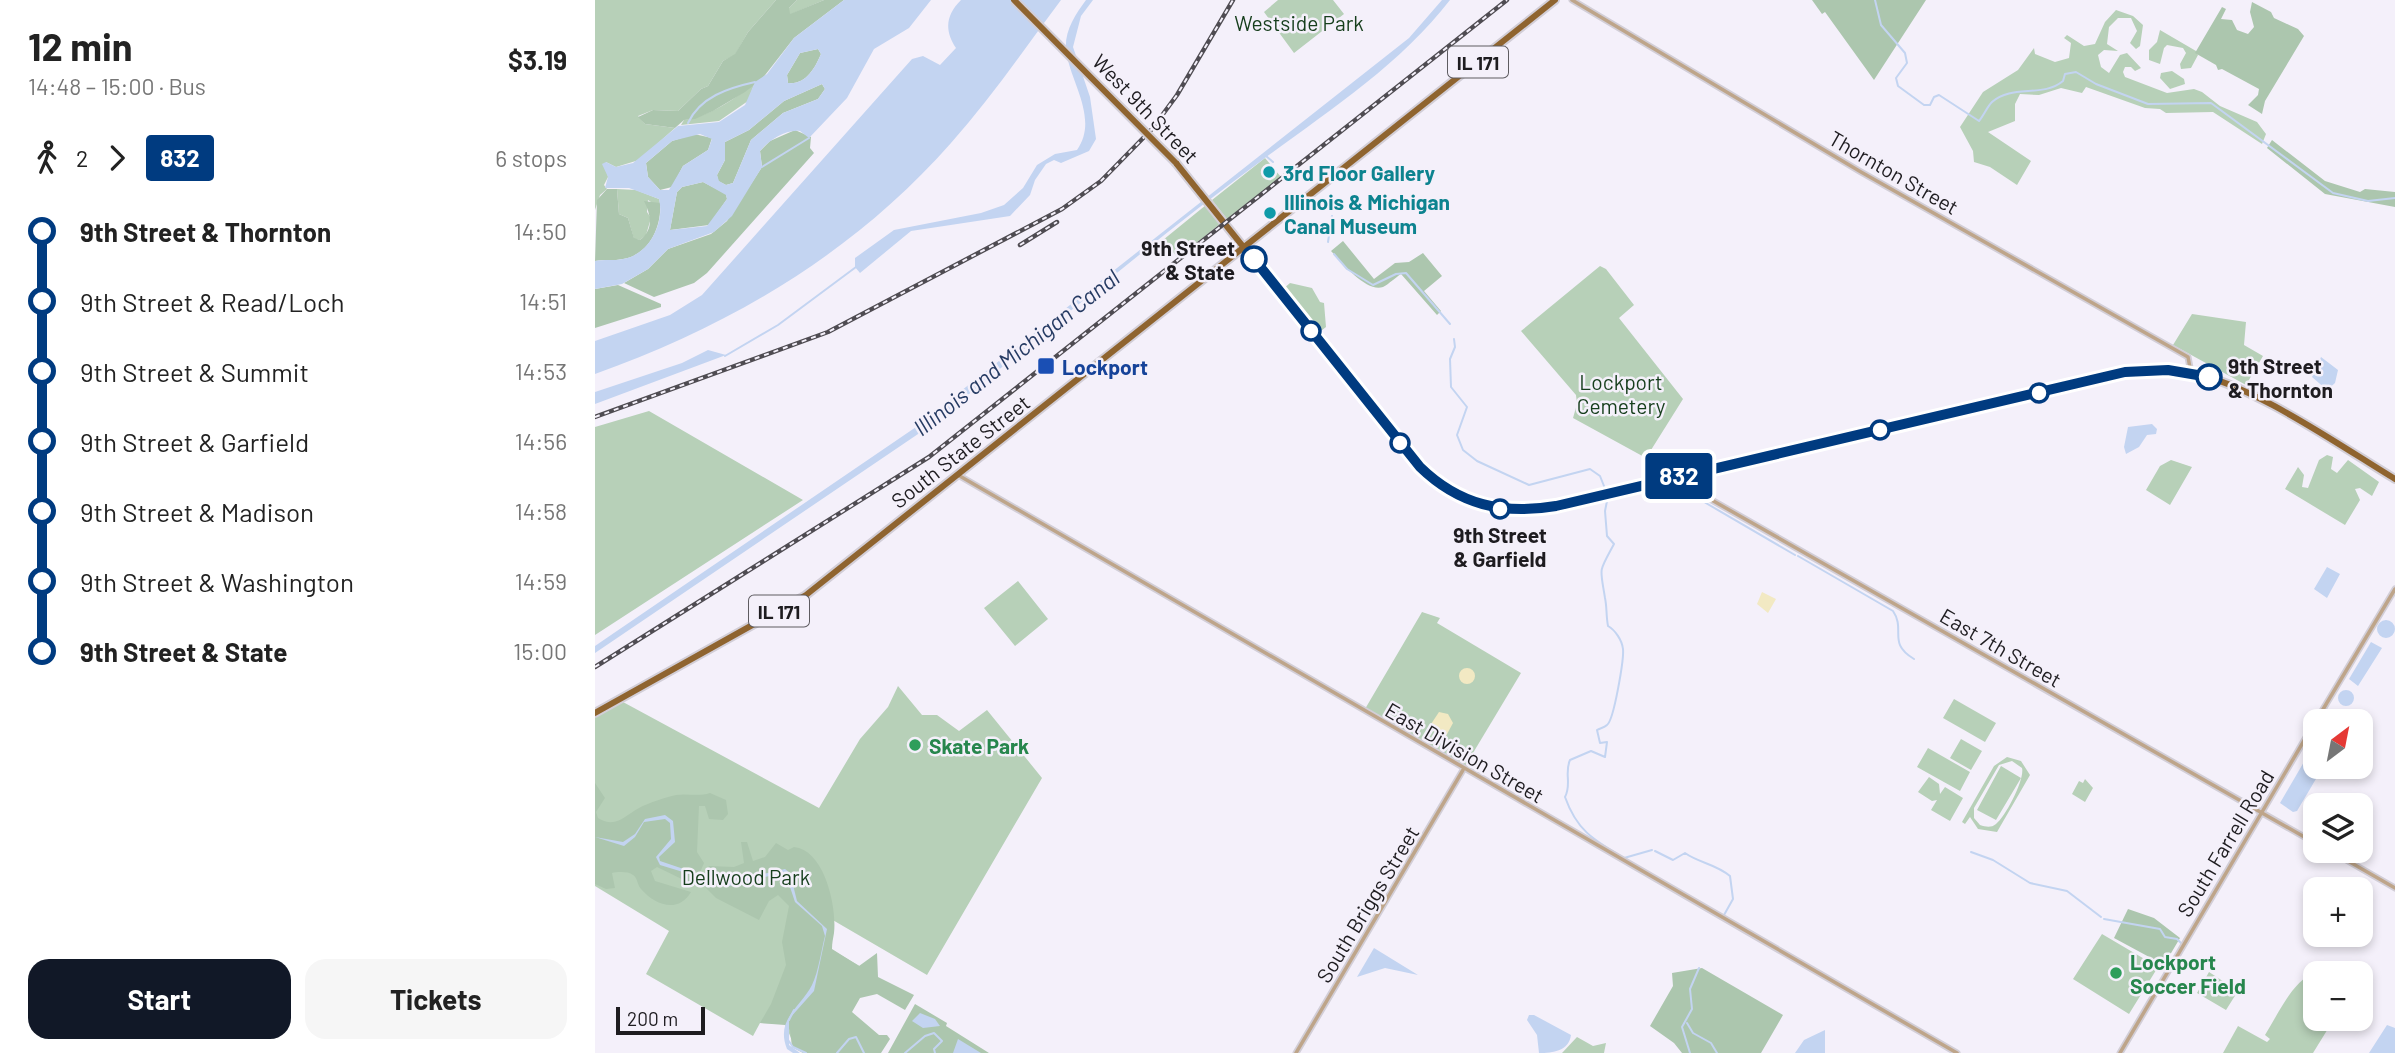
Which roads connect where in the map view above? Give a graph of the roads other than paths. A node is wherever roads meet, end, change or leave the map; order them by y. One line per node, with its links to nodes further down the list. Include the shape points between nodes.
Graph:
1 (1014, 0): 4 (main road, West 9th Street, bridge, via 1176,163)
2 (1555, 0): 4 (main road, South State Street / IL 171)
3 (1572, 0): 5 (street, Thornton Street, via 2188,358)
4 (1244, 247): 6 (main road, South State Street / IL 171); 7 (main road, West 9th Street, via 1411,457 1451,492 1508,511 1556,506)
5 (2191, 373): 7 (main road, West 9th Street, via 2131,372); 8 (main road, West 9th Street, via 2241,390)
6 (958, 475): 11 (main road, South State Street / IL 171, via 806,595); 13 (street, East Division Street)
7 (1671, 477): 14 (street, East 7th Street)
8 (2395, 479)
9 (2395, 589): 10 (street, South Farrell Road)
10 (2324, 709)
11 (595, 713)
12 (2303, 743): 14 (street, South Farrell Road)
13 (1463, 770): 18 (street, South Briggs Street); 19 (street, East Division Street)
14 (2261, 812): 15 (street, East 7th Street); 20 (street, South Farrell Road)
15 (2303, 836)
16 (2352, 863): 17 (street)
17 (2395, 888)
18 (1296, 1053)
19 (1957, 1053)
20 (2120, 1053)

